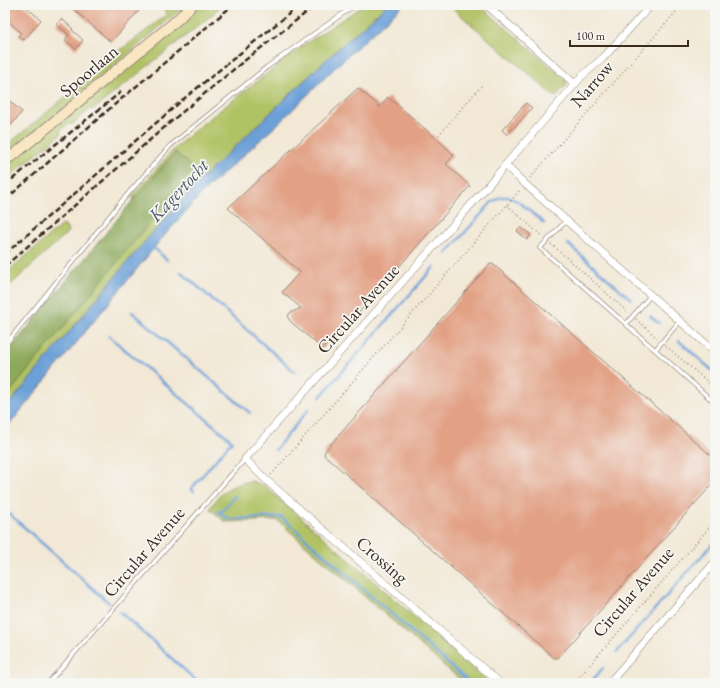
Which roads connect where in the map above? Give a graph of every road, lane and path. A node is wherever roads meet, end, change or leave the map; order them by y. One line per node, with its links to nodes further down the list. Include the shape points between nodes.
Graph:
1 (192, 5): 9 (main road, Spoorlaan, via 76,104)
2 (355, 5): 21 (lane, via 267,67 170,146 120,203)
3 (488, 5): 7 (street)
4 (650, 5): 7 (street, Narrow, via 603,58)
5 (682, 5): 11 (path, Narrow)
6 (483, 84): 8 (path)
7 (575, 84): 10 (street, Narrow)
8 (436, 138)
9 (5, 160)
10 (505, 165): 11 (street); 26 (street, Circular Avenue)
11 (524, 184): 14 (street)
12 (519, 191): 13 (path)
13 (507, 206): 15 (path); 27 (path)
14 (566, 221): 15 (lane); 16 (street)
15 (548, 241): 17 (path); 19 (lane, via 540,248)
16 (651, 296): 17 (lane); 18 (street)
17 (633, 316): 19 (lane); 20 (path)
18 (680, 321): 20 (lane); 23 (street)
19 (626, 324): 22 (lane)
20 (662, 342): 22 (lane); 24 (path)
21 (5, 345)
22 (655, 350): 25 (lane)
23 (715, 352)
24 (715, 388)
25 (715, 403)
26 (245, 460): 27 (street, Crossing); 30 (lane, Circular Avenue)
27 (266, 480): 31 (street, Crossing)
28 (715, 521): 32 (path, Circular Avenue)
29 (715, 562): 33 (street)
30 (48, 683)
31 (500, 683)
32 (574, 683)
33 (609, 683)

